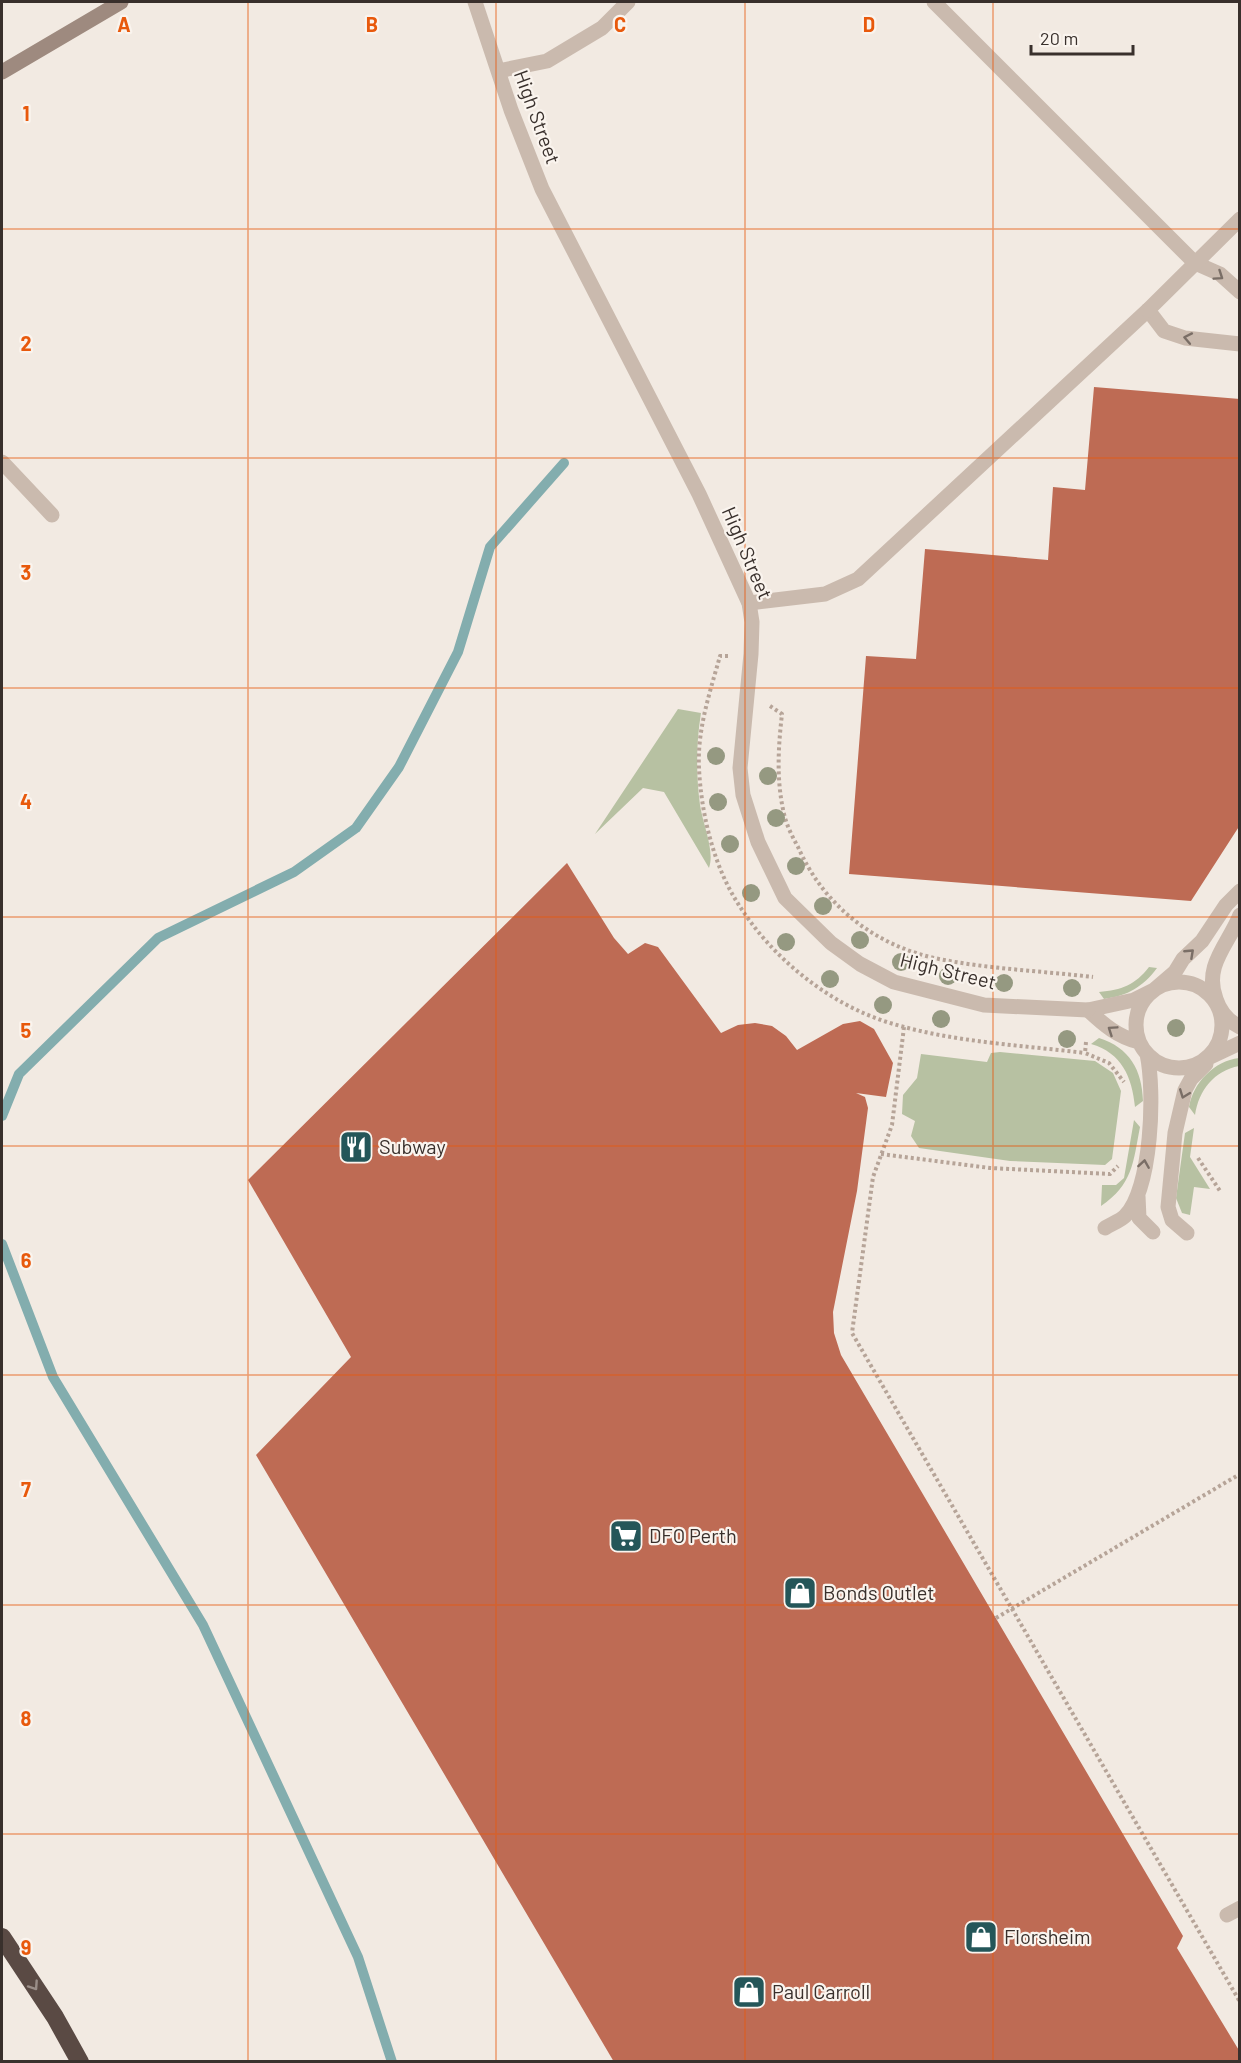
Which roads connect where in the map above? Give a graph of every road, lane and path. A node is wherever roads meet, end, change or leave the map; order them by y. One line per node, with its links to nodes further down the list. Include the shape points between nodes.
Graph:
1 (121, 2): 6 (street)
2 (475, 2): 5 (street, High Street)
3 (628, 2): 5 (street, via 602,28 547,61)
4 (934, 2): 8 (street)
5 (498, 71): 14 (street, High Street, via 542,189 699,494)
6 (2, 72)
7 (1239, 219): 8 (street)
8 (1195, 263): 9 (street, one-way to 9, via 1220,274); 10 (street)
9 (1239, 292)
10 (1148, 310): 11 (street, one-way to 10, via 1185,338 1164,331); 14 (street, via 858,579 825,594)
11 (1239, 344)
12 (2, 462): 13 (street)
13 (52, 515)
14 (749, 603): 15 (street, High Street, via 752,622)
15 (748, 692): 18 (path, via 782,714 777,755 780,790 786,820 806,866 830,901 861,927 897,946 938,959); 21 (street, High Street, via 740,768 743,795 758,843 784,898 831,943 860,964 903,984 984,1005)
16 (1239, 891): 19 (street, one-way to 16, via 1202,941)
17 (1239, 915): 20 (street, via 1211,971)
18 (1093, 977)
19 (1154, 990): 20 (street, via 1177,982 1190,983 1212,996); 21 (street, High Street, via 1134,1000); 25 (street, via 1137,1014 1136,1028)
20 (1219, 1007): 23 (street); 26 (street, via 1222,1035)
21 (1088, 1010): 25 (street, one-way to 21, via 1109,1029); 27 (path, via 1085,1053 1117,1070)
22 (904, 1027): 28 (path, via 892,1125)
23 (1239, 1027)
24 (1239, 1043): 26 (street)
25 (1143, 1048): 26 (street, via 1170,1068 1189,1067); 32 (street, one-way to 25, via 1152,1115 1151,1072)
26 (1206, 1059): 35 (street, one-way to 35, via 1188,1085 1180,1106 1167,1201 1172,1220)
27 (1127, 1091)
28 (881, 1154): 30 (path, via 990,1168 1110,1174); 37 (path, via 873,1177 852,1333)
29 (1197, 1156): 31 (path)
30 (1120, 1164)
31 (1220, 1191)
32 (1138, 1195): 33 (street, via 1125,1216); 34 (street, via 1139,1218)
33 (1105, 1228)
34 (1153, 1232)
35 (1186, 1233)
36 (1239, 1474): 37 (path)
37 (1012, 1609): 38 (path); 40 (path)
38 (996, 1618)
39 (2, 1937): 41 (highway, one-way to 41)
40 (1239, 2002)
41 (80, 2061)

